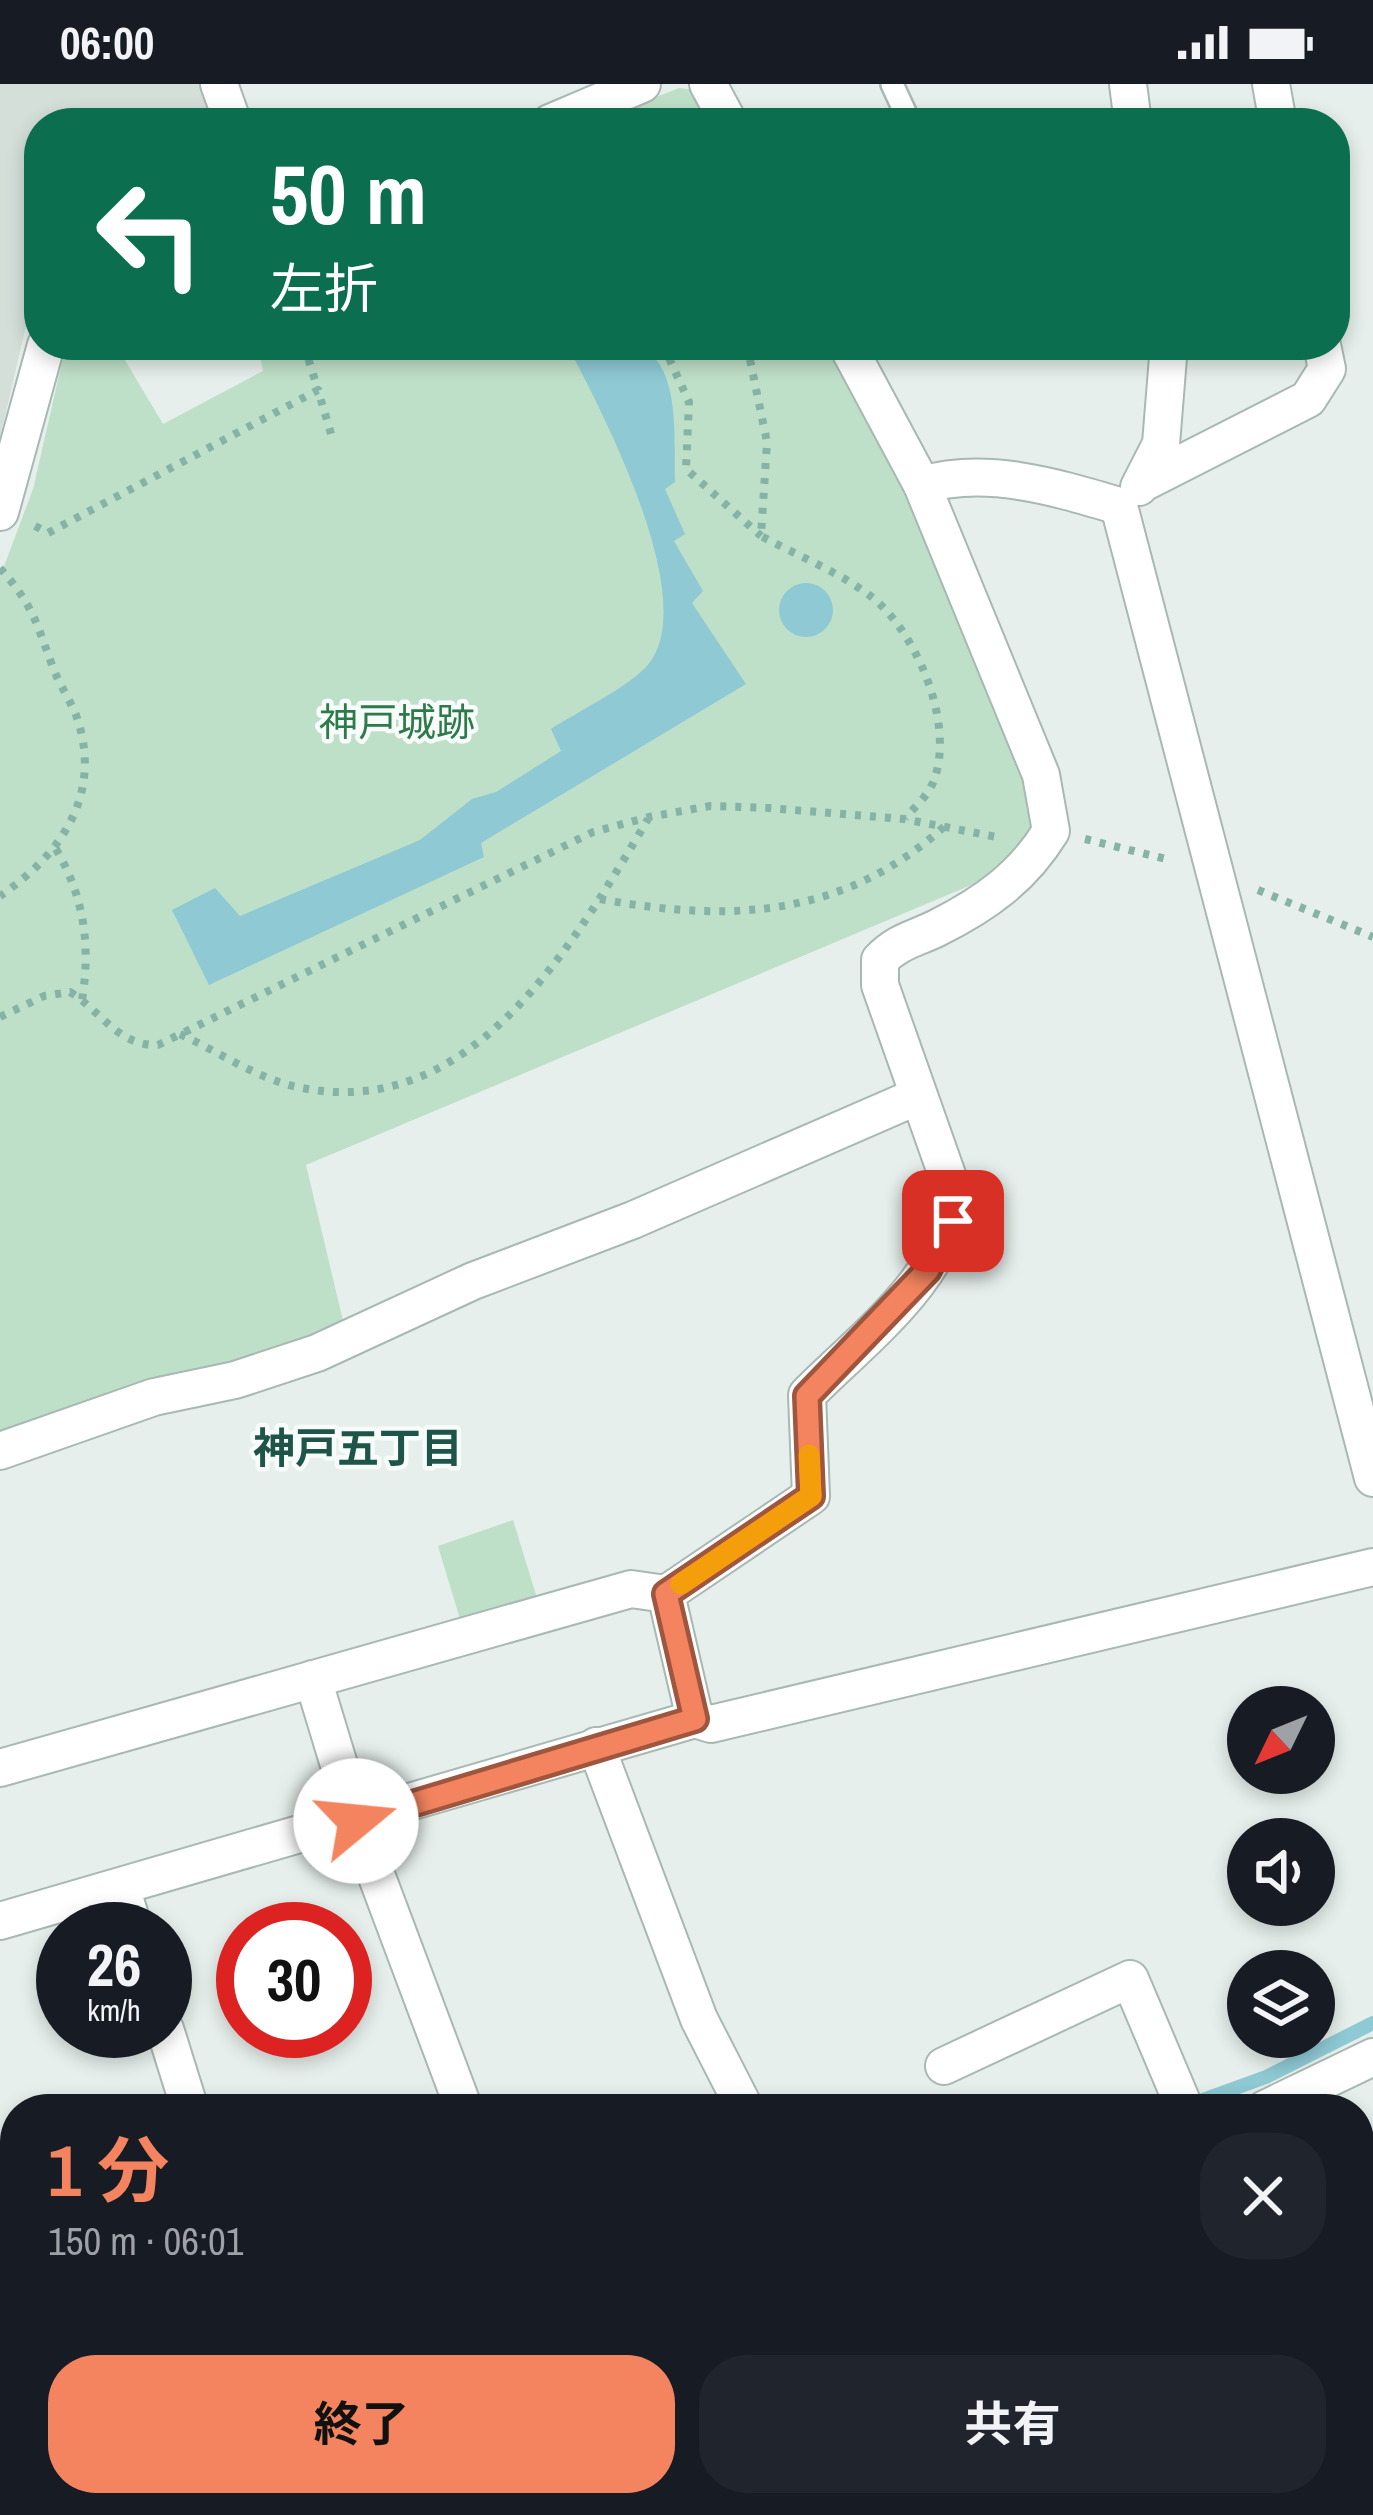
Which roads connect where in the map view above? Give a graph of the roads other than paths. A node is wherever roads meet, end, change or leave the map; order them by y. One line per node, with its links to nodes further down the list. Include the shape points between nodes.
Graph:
1 (642, 84): 2 (street)
2 (585, 108)
3 (42, 360): 9 (street)
4 (855, 360): 7 (street)
5 (1168, 360): 8 (street, via 1161,444)
6 (1325, 360): 8 (street, via 1308,399)
7 (922, 485): 8 (street, via 951,476); 10 (street, via 1041,775 1051,831 1010,886 897,943 880,960 880,985)
8 (1131, 494): 12 (street)
9 (1, 510)
10 (919, 1096): 11 (street, via 317,1353 154,1397); 14 (street, via 953,1192 953,1221 938,1257 807,1396 811,1496)
11 (0, 1451)
12 (1373, 1478)
13 (1373, 1567): 16 (street, via 711,1724)
14 (666, 1594): 15 (street, via 631,1589); 16 (street)
15 (313, 1679): 18 (street); 19 (street)
16 (695, 1719): 17 (street)
17 (596, 1746): 19 (street); 28 (street, via 699,2019)
18 (0, 1768)
19 (356, 1821): 20 (street); 27 (street)
20 (121, 1886): 21 (street); 22 (street)
21 (126, 1902)
22 (0, 1922)
23 (1373, 2056): 30 (street)
24 (174, 2058): 26 (street)
25 (944, 2066): 29 (street, via 1130,1979)
26 (185, 2094)
27 (458, 2094)
28 (737, 2094)
29 (1179, 2094)
30 (1296, 2094)

